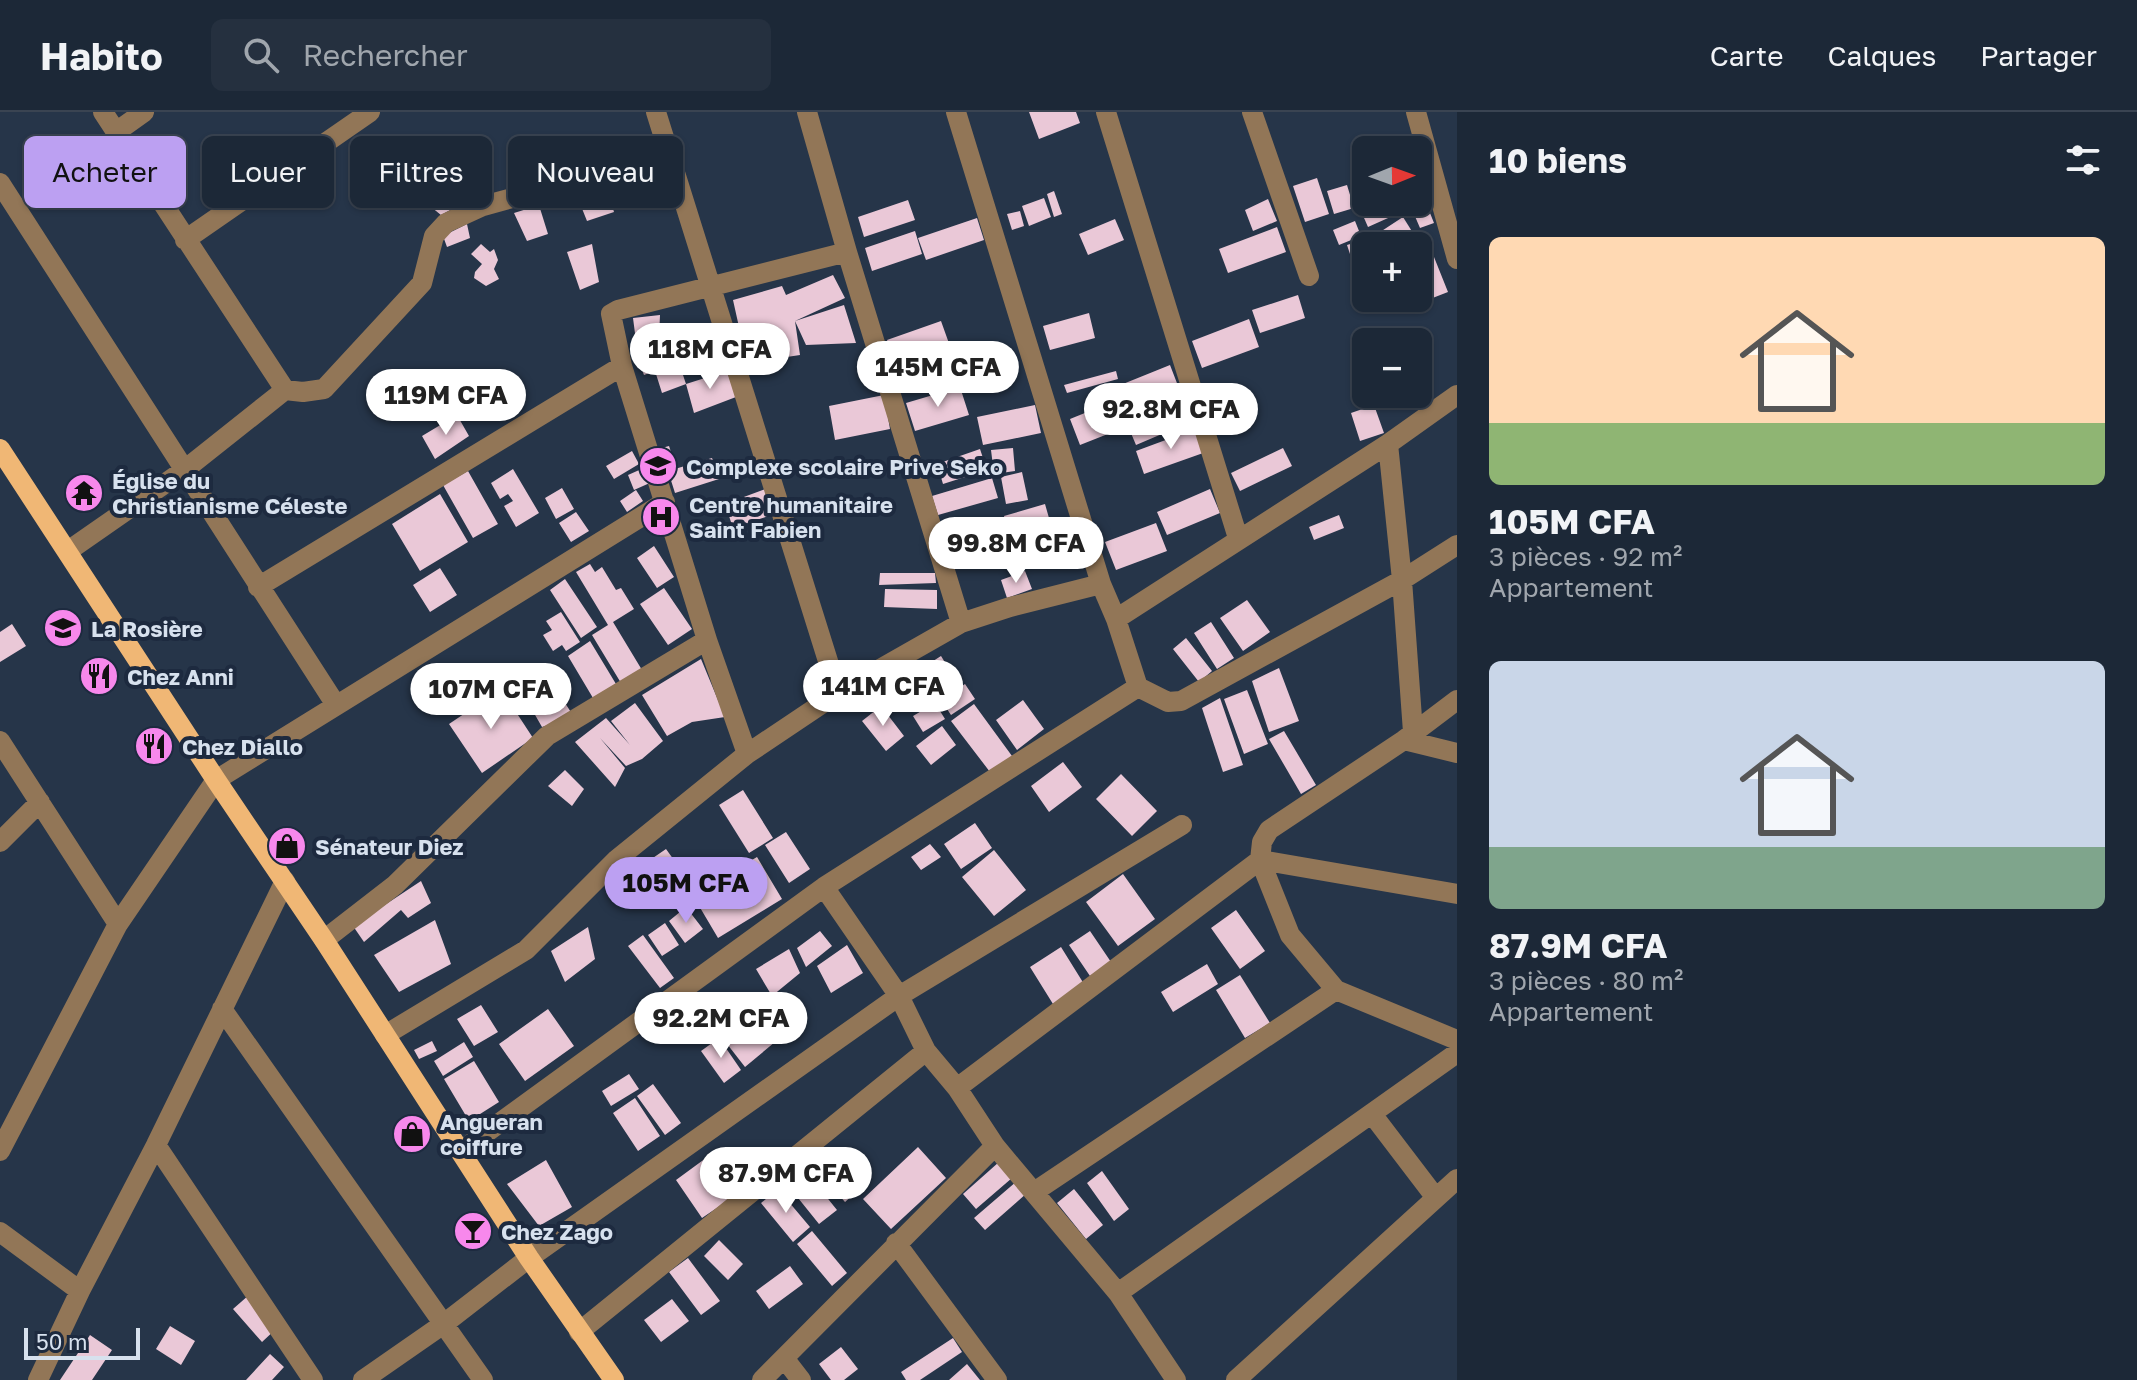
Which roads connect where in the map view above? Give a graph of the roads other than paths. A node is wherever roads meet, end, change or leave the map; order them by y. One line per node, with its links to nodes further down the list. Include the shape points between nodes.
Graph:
1 (103, 112): 10 (street)
2 (144, 112): 10 (street)
3 (370, 112): 15 (street)
4 (656, 112): 11 (street)
5 (807, 112): 16 (street)
6 (956, 112): 31 (street)
7 (1106, 112): 27 (street)
8 (1252, 112): 18 (street)
9 (1416, 112): 17 (street)
10 (116, 132): 15 (street)
11 (665, 136)
12 (0, 183): 25 (street)
13 (683, 192): 19 (street)
14 (508, 199): 21 (street, via 446,223 434,236 422,283 324,389)
15 (185, 240): 21 (street)
16 (847, 252): 19 (street); 34 (street)
17 (1457, 259)
18 (1309, 276)
19 (713, 288): 20 (street, via 611,314); 37 (street)
20 (622, 366): 26 (street); 32 (street)
21 (285, 390): 25 (street)
22 (1457, 395): 23 (street)
23 (1388, 444): 27 (street); 30 (street)
24 (0, 449): 29 (main road)
25 (183, 471): 29 (street); 32 (street)
26 (665, 502): 35 (street); 39 (street)
27 (1238, 538): 33 (street)
28 (1457, 545): 30 (street)
29 (68, 551): 44 (main road)
30 (1402, 580): 36 (street, via 1181,701 1168,702); 40 (street)
31 (1101, 584): 33 (street); 34 (street)
32 (258, 587): 39 (street)
33 (1116, 619): 36 (street)
34 (961, 623): 37 (street)
35 (707, 640): 43 (street); 53 (street, via 547,736 395,885)
36 (1138, 687): 50 (street)
37 (838, 693): 43 (street)
38 (1457, 700): 40 (street)
39 (336, 705): 44 (street)
40 (1409, 736): 42 (street); 48 (street, via 1269,830)
41 (0, 741): 45 (street)
42 (1457, 753)
43 (747, 754): 57 (street, via 616,860 526,950)
44 (216, 780): 49 (main road); 52 (street)
45 (40, 802): 47 (street); 52 (street)
46 (1182, 825): 55 (street)
47 (0, 842)
48 (1260, 860): 51 (street); 54 (street, via 1290,935); 61 (street)
49 (285, 881): 53 (main road); 56 (street)
50 (824, 887): 55 (street); 66 (street)
51 (1457, 894)
52 (118, 924): 65 (street)
53 (324, 940): 57 (main road)
54 (1336, 990): 58 (street); 68 (street)
55 (899, 996): 59 (street); 72 (street)
56 (222, 1009): 63 (street); 75 (street)
57 (385, 1035): 66 (main road)
58 (1457, 1040)
59 (926, 1051): 61 (street); 76 (street)
60 (1457, 1053): 62 (street)
61 (957, 1088): 64 (street)
62 (1372, 1114): 69 (street); 74 (street)
63 (156, 1145): 73 (street); 79 (street)
64 (995, 1146): 68 (street); 71 (street)
65 (0, 1151)
66 (461, 1151): 72 (main road)
67 (1457, 1179): 69 (street)
68 (1034, 1192): 74 (street)
69 (1436, 1198): 87 (street)
70 (0, 1232): 73 (street)
71 (896, 1243): 77 (street); 85 (street)
72 (529, 1258): 75 (street); 76 (main road)
73 (80, 1291): 78 (street)
74 (1118, 1293): 86 (street)
75 (445, 1323): 80 (street); 81 (street)
76 (579, 1332): 82 (main road)
77 (784, 1358): 83 (street); 84 (street)
78 (38, 1380)
79 (313, 1380)
80 (363, 1380)
81 (483, 1380)
82 (614, 1380)
83 (762, 1380)
84 (801, 1380)
85 (997, 1380)
86 (1176, 1380)
87 (1236, 1380)

